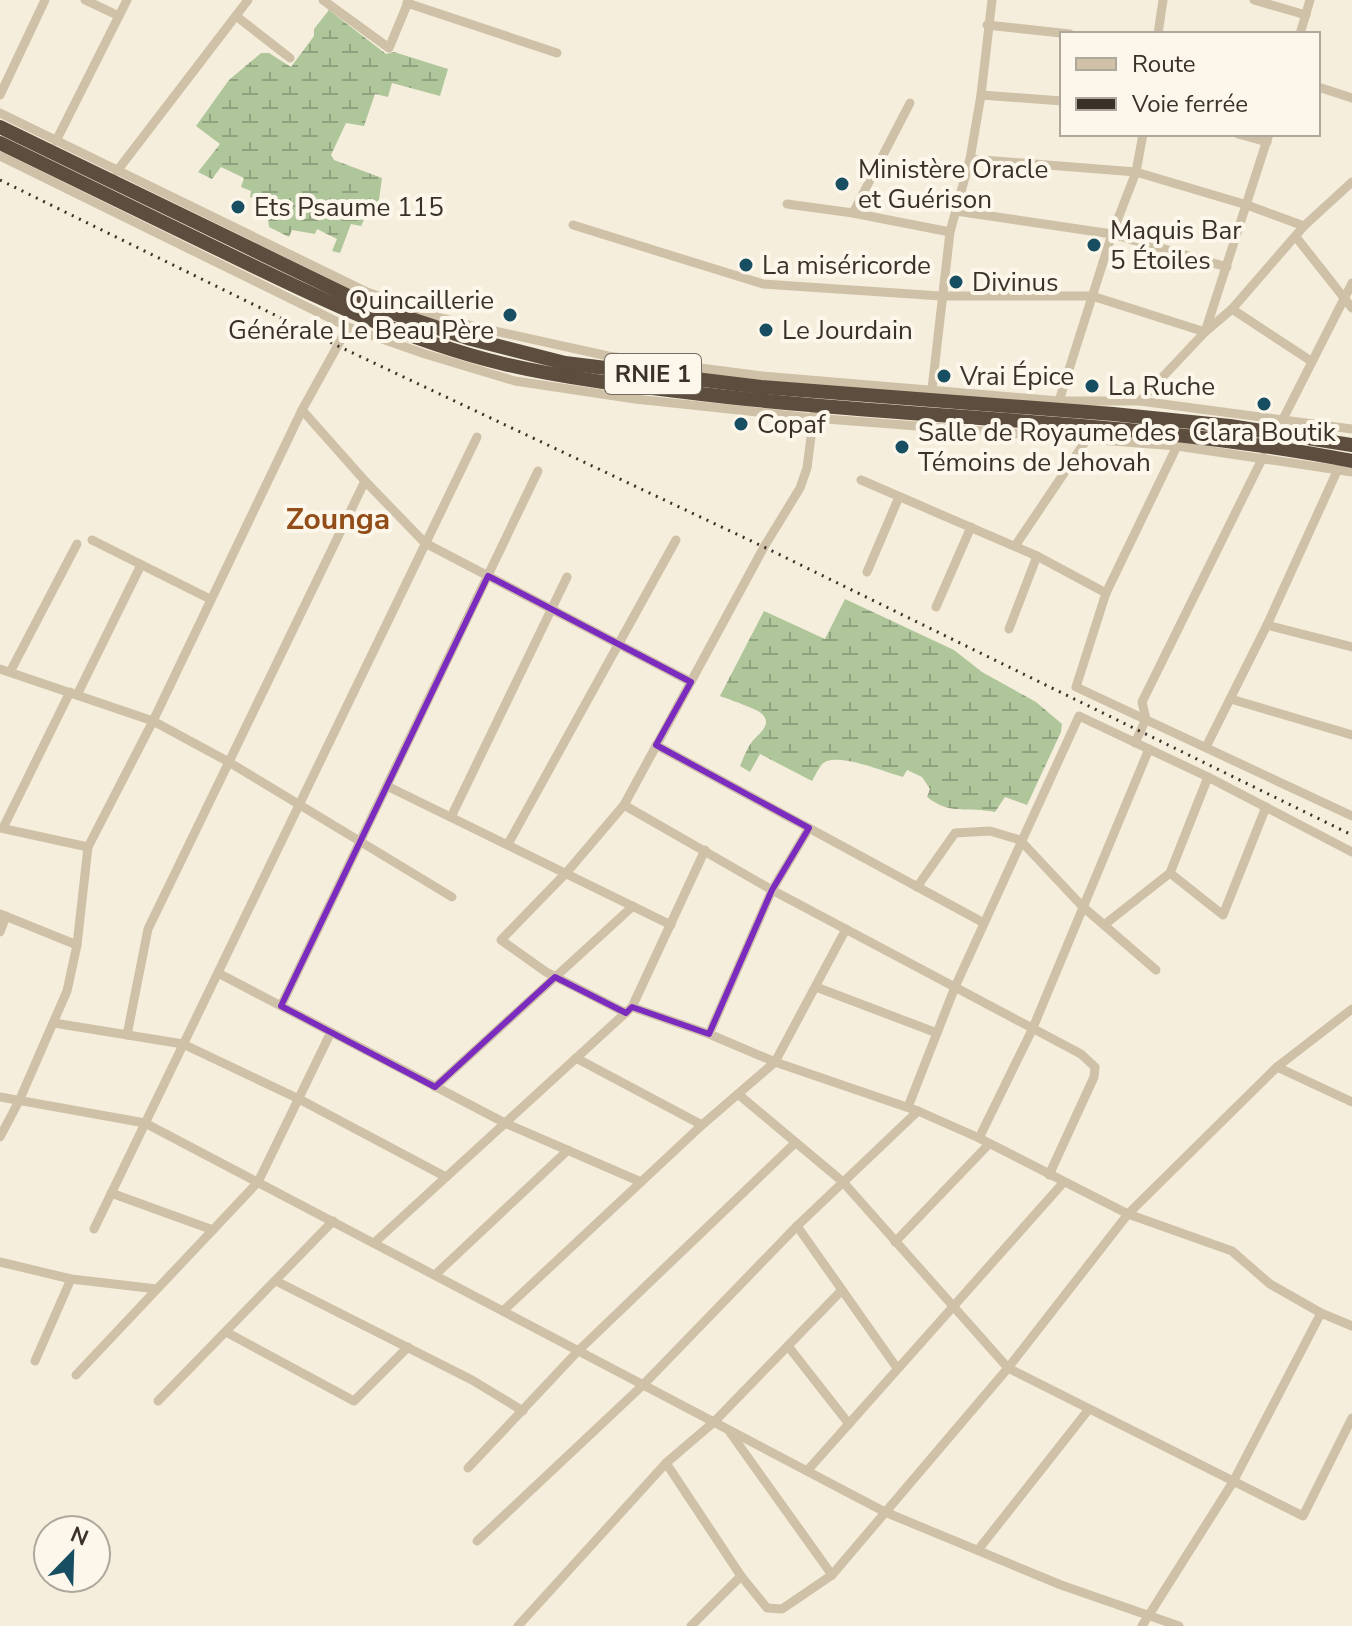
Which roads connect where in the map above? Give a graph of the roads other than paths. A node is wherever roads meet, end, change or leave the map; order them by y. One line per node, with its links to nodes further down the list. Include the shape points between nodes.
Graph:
1 (45, 0): 21 (street)
2 (85, 0): 12 (street)
3 (127, 0): 12 (street)
4 (248, 0): 13 (street)
5 (323, 0): 10 (street, via 389,48)
6 (992, 0): 14 (street)
7 (1163, 0): 15 (street)
8 (1254, 0): 11 (street)
9 (1310, 0): 11 (street)
10 (408, 2): 18 (street)
11 (1306, 15): 16 (street)
12 (119, 16): 30 (street)
13 (236, 16): 19 (street); 34 (street)
14 (987, 25): 17 (street); 22 (street)
15 (1158, 32)
16 (1301, 32)
17 (1060, 33)
18 (557, 53)
19 (290, 58)
20 (1320, 88): 23 (street)
21 (0, 95)
22 (981, 95): 24 (street); 33 (street)
23 (1352, 98)
24 (1060, 101)
25 (910, 103): 40 (street)
26 (0, 113): 30 (street)
27 (0, 127): 65 (highway, RNIE 1, via 363,303 439,330 565,363 761,387 1128,415)
28 (1143, 136): 35 (street)
29 (1268, 138): 38 (street)
30 (56, 141): 34 (street)
31 (0, 143): 60 (highway, RNIE 1, via 335,306 432,343 564,377)
32 (0, 156): 53 (street)
33 (970, 159): 35 (street); 39 (street)
34 (117, 171): 56 (street, via 367,292 434,316 608,356 762,376)
35 (1136, 172): 38 (street); 44 (street)
36 (1352, 182): 42 (street)
37 (787, 204): 40 (street)
38 (1247, 205): 42 (street); 46 (street)
39 (956, 211): 43 (street); 44 (street)
40 (853, 213): 43 (street)
41 (573, 225): 48 (street, via 763,284)
42 (1304, 226): 45 (street)
43 (950, 232): 48 (street)
44 (1112, 234): 46 (street); 49 (street)
45 (1296, 237): 50 (street); 52 (street)
46 (1227, 267): 54 (street)
47 (1352, 283): 50 (street)
48 (941, 296): 49 (street); 56 (street)
49 (1092, 296): 54 (street); 57 (street)
50 (1344, 297): 51 (street); 55 (street)
51 (1352, 308)
52 (1232, 309): 54 (street); 55 (street)
53 (348, 327): 59 (street); 60 (street, via 539,386 681,405)
54 (1205, 332): 58 (street)
55 (1311, 361): 61 (street)
56 (932, 389): 57 (street)
57 (1059, 401): 58 (street)
58 (1140, 401): 61 (street)
59 (302, 410): 73 (street); 87 (street)
60 (814, 412): 64 (street); 68 (highway, RNIE 1, via 1108,428); 95 (street, via 800,488)
61 (1283, 419): 62 (street)
62 (1352, 429)
63 (477, 437): 78 (street)
64 (1087, 439): 66 (street); 80 (street)
65 (1352, 445)
66 (1177, 446): 67 (street); 86 (street)
67 (1263, 457): 69 (street); 98 (street, via 1142,702)
68 (1352, 461)
69 (1338, 469): 71 (street); 90 (street)
70 (538, 471): 84 (street)
71 (1352, 472)
72 (861, 480): 74 (street)
73 (365, 481): 78 (street); 105 (street)
74 (899, 497): 75 (street); 83 (street)
75 (971, 527): 80 (street); 88 (street)
76 (92, 540): 82 (street)
77 (676, 540): 92 (street)
78 (425, 543): 84 (street); 108 (street)
79 (77, 544): 94 (street)
80 (1015, 546): 81 (street)
81 (1037, 556): 86 (street); 91 (street)
82 (141, 565): 87 (street); 96 (street)
83 (867, 572)
84 (488, 576): 89 (street); 107 (street)
85 (567, 577): 89 (street)
86 (1106, 593): 98 (street, via 1076,687)
87 (210, 599): 99 (street)
88 (936, 607)
89 (551, 609): 92 (street); 112 (street)
90 (1267, 625): 93 (street); 97 (street)
91 (1009, 629)
92 (618, 644): 95 (street); 117 (street)
93 (1352, 647)
94 (3, 671): 96 (street)
95 (691, 682): 102 (street)
96 (73, 693): 99 (street); 113 (street)
97 (1231, 699): 100 (street); 103 (street)
98 (1146, 719): 101 (street); 103 (street)
99 (153, 721): 105 (street); 118 (street)
100 (1352, 735)
101 (1135, 743): 104 (street); 116 (street, via 1079,716)
102 (656, 745): 109 (street); 114 (street)
103 (1206, 747): 111 (street)
104 (1149, 749): 106 (street); 127 (street)
105 (227, 761): 108 (street); 148 (street, via 148,929)
106 (1208, 777): 110 (street); 122 (street)
107 (387, 786): 112 (street); 115 (street)
108 (300, 805): 115 (street); 136 (street)
109 (624, 805): 119 (street); 121 (street)
110 (1266, 807): 120 (street); 122 (street, via 1223,915)
111 (1352, 816)
112 (451, 817): 117 (street)
113 (1, 828): 118 (street)
114 (809, 828): 123 (street); 124 (street)
115 (360, 840): 125 (street); 140 (street)
116 (1020, 840): 123 (street, via 990,831 955,833); 127 (street); 129 (street)
117 (508, 844): 121 (street)
118 (88, 847): 134 (street)
119 (705, 850): 124 (street); 130 (street)
120 (1352, 852)
121 (567, 872): 126 (street); 137 (street, via 501,940)
122 (1170, 873): 131 (street)
123 (917, 887): 129 (street)
124 (772, 890): 132 (street); 147 (street)
125 (452, 897)
126 (633, 906): 130 (street); 137 (street)
127 (1082, 906): 131 (street); 144 (street)
128 (3, 915): 133 (street); 134 (street)
129 (984, 923): 139 (street)
130 (671, 925): 142 (street)
131 (1104, 925): 135 (street)
132 (846, 929): 138 (street); 139 (street)
133 (0, 932)
134 (77, 945): 143 (street)
135 (1156, 970)
136 (218, 973): 140 (street); 149 (street)
137 (555, 977): 142 (street); 153 (street)
138 (816, 987): 146 (street); 151 (street)
139 (955, 987): 144 (street); 146 (street)
140 (281, 1006): 145 (street)
141 (1352, 1009): 152 (street)
142 (629, 1010): 147 (street); 150 (street)
143 (54, 1023): 148 (street); 157 (street)
144 (1032, 1030): 164 (street); 168 (street, via 1081,1054 1095,1067)
145 (331, 1032): 153 (street); 156 (street)
146 (937, 1033): 159 (street)
147 (709, 1034): 151 (street)
148 (127, 1035): 149 (street)
149 (183, 1044): 156 (street); 160 (street)
150 (576, 1058): 161 (street); 162 (street)
151 (775, 1062): 154 (street); 159 (street)
152 (1277, 1067): 158 (street); 175 (street)
153 (435, 1087): 161 (street)
154 (738, 1094): 162 (street); 165 (street)
155 (0, 1097): 157 (street)
156 (299, 1099): 169 (street); 170 (street)
157 (19, 1101): 160 (street); 163 (street)
158 (1352, 1102)
159 (913, 1109): 164 (street); 172 (street)
160 (145, 1123): 170 (street); 174 (street)
161 (505, 1123): 167 (street); 169 (street)
162 (702, 1125): 171 (street)
163 (0, 1137)
164 (979, 1138): 166 (street)
165 (795, 1143): 172 (street); 195 (street)
166 (988, 1145): 168 (street); 180 (street)
167 (568, 1150): 171 (street); 183 (street)
168 (1049, 1175): 173 (street)
169 (446, 1177): 181 (street)
170 (258, 1182): 176 (street); 179 (street)
171 (641, 1182): 189 (street)
172 (843, 1182): 177 (street); 180 (street)
173 (1063, 1183): 175 (street); 188 (street)
174 (111, 1193): 178 (street); 179 (street)
175 (1128, 1214): 190 (street, via 1232,1251 1270,1284); 198 (street)
176 (333, 1221): 181 (street); 185 (street)
177 (797, 1226): 187 (street); 200 (street)
178 (94, 1229)
179 (213, 1230): 186 (street)
180 (895, 1242): 188 (street)
181 (374, 1243): 183 (street)
182 (1, 1265): 184 (street)
183 (435, 1275): 189 (street)
184 (71, 1279): 186 (street); 196 (street)
185 (276, 1281): 192 (street); 194 (street)
186 (157, 1289): 199 (street)
187 (842, 1290): 193 (street); 197 (street)
188 (953, 1306): 197 (street); 198 (street)
189 (503, 1311): 195 (street)
190 (1321, 1313): 191 (street); 211 (street)
191 (1352, 1326)
192 (226, 1332): 194 (street, via 354,1401); 201 (street)
193 (788, 1346): 205 (street); 206 (street)
194 (408, 1347): 203 (street)
195 (578, 1351): 200 (street); 203 (street)
196 (35, 1361)
197 (897, 1368): 206 (street)
198 (1008, 1368): 202 (street); 212 (street)
199 (76, 1375)
200 (643, 1385): 205 (street); 213 (street)
201 (158, 1401)
202 (1089, 1409): 211 (street); 214 (street)
203 (523, 1411): 209 (street)
204 (1352, 1418): 211 (street, via 1303,1516)
205 (714, 1422): 207 (street); 208 (street)
206 (849, 1424): 210 (street)
207 (727, 1429): 210 (street); 215 (street)
208 (666, 1463): 216 (street); 218 (street)
209 (468, 1468)
210 (807, 1471): 212 (street)
211 (1233, 1482): 217 (street)
212 (885, 1512): 214 (street); 215 (street)
213 (477, 1541)
214 (978, 1550): 217 (street)
215 (832, 1575): 216 (street, via 775,1610 767,1608)
216 (741, 1576): 219 (street)
217 (1150, 1616): 220 (street); 221 (street)
218 (518, 1626)
219 (691, 1626)
220 (1142, 1626)
221 (1179, 1626)

